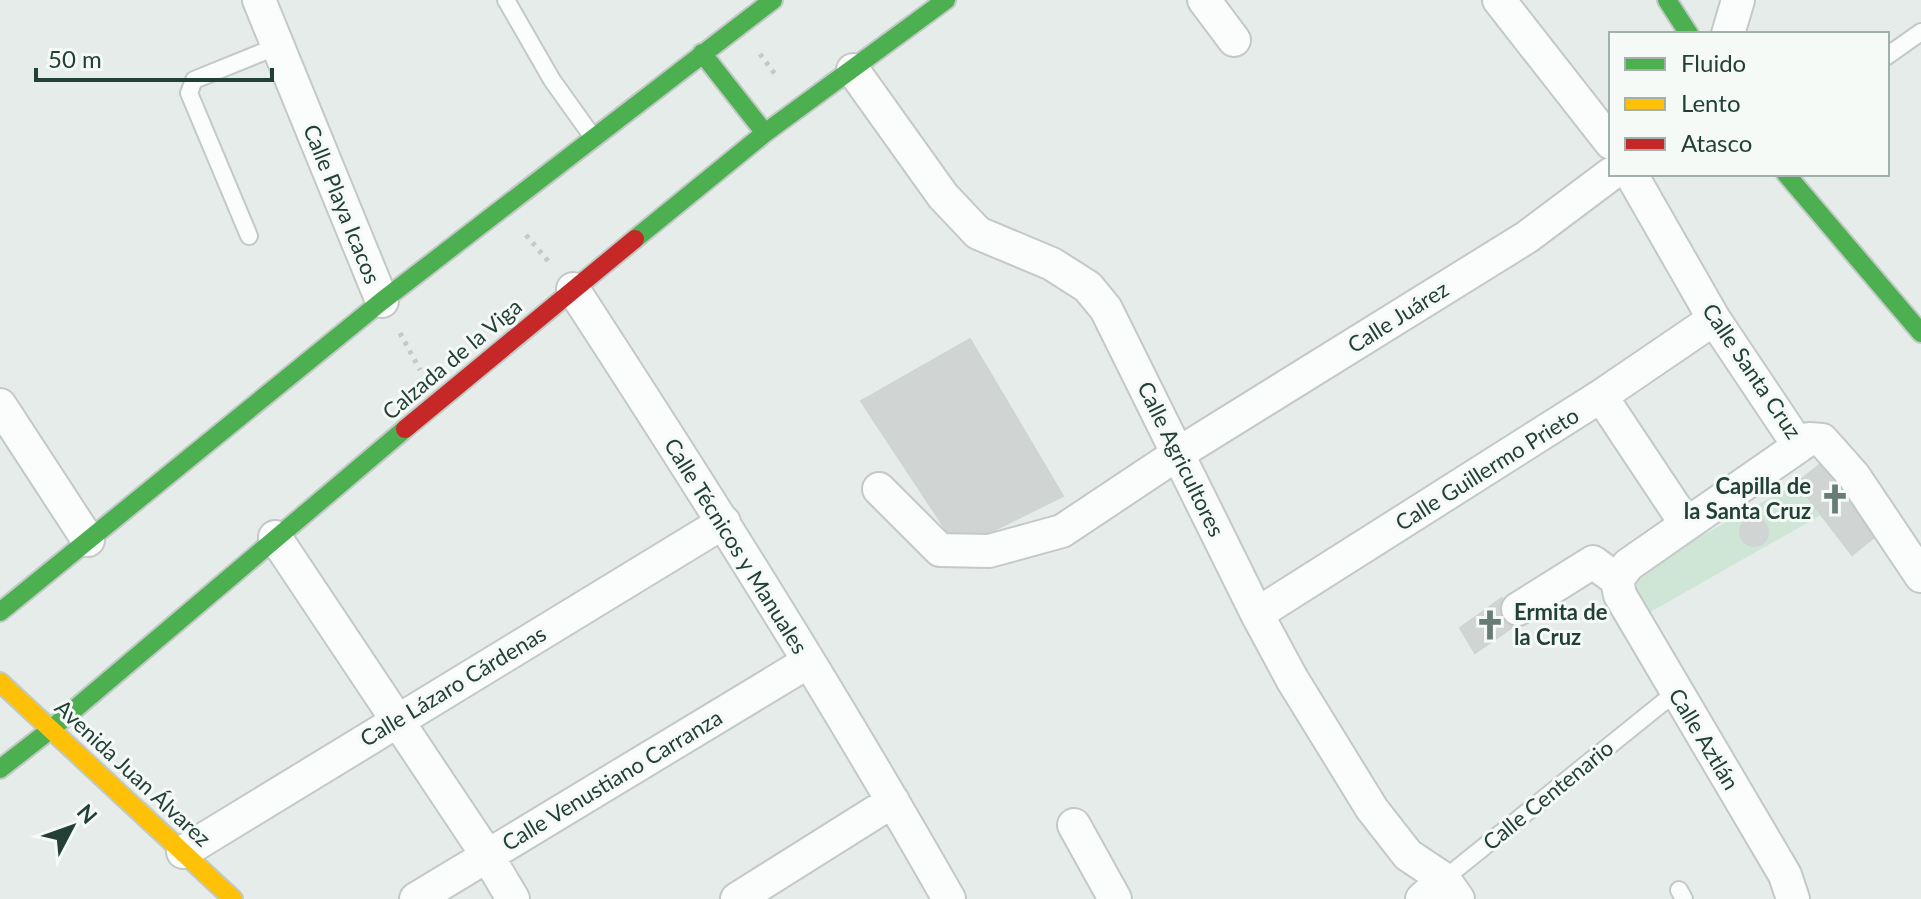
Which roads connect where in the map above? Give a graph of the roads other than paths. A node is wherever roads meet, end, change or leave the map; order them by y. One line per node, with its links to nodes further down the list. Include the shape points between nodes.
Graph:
1 (259, 0): 13 (street, Calle Playa Icacos)
2 (506, 0): 18 (lane, via 552,80)
3 (773, 0): 14 (main road)
4 (946, 0): 16 (main road, Calzada de la Viga)
5 (1204, 0): 12 (street)
6 (1499, 0): 19 (street)
7 (1667, 0): 9 (main road)
8 (1738, 0): 10 (street)
9 (1688, 32)
10 (1729, 32)
11 (1921, 32): 15 (lane)
12 (1234, 40)
13 (278, 46): 23 (lane, via 194,80 189,93); 25 (street, Calle Playa Icacos)
14 (702, 53): 17 (main road); 18 (main road)
15 (1889, 55)
16 (853, 70): 17 (main road, Calzada de la Viga); 31 (street, Calle Agricultores, via 943,196 978,233 1052,264 1088,287 1106,309)
17 (765, 133): 24 (main road, Calzada de la Viga)
18 (593, 137): 25 (main road)
19 (1609, 140)
20 (1609, 176): 31 (street, Calle Juárez, via 1527,237)
21 (1632, 176): 26 (street, Calle Santa Cruz)
22 (1788, 176): 27 (main road)
23 (249, 236)
24 (573, 289): 33 (street, Calle Técnicos y Manuales); 35 (main road, Calzada de la Viga)
25 (382, 301): 36 (main road)
26 (1714, 319): 28 (street, Calle Guillermo Prieto); 30 (street, Calle Santa Cruz)
27 (1921, 333)
28 (1601, 396): 34 (street); 41 (street, Calle Guillermo Prieto)
29 (0, 405): 36 (street)
30 (1799, 446): 34 (street); 37 (street, Calle Santa Cruz, via 1809,439 1822,440 1854,476)
31 (1179, 453): 32 (street, Calle Juárez, via 1062,531 989,551 940,550); 41 (street, Calle Agricultores)
32 (879, 489)
33 (724, 522): 42 (street, Calle Técnicos y Manuales); 45 (street, Calle Lázaro Cárdenas)
34 (1686, 524): 38 (street, via 1628,565)
35 (275, 537): 45 (street); 46 (main road, Calzada de la Viga)
36 (88, 540): 40 (main road)
37 (1921, 576)
38 (1617, 580): 39 (street, via 1593,562); 44 (street, Calle Aztlán, via 1620,595)
39 (1518, 609)
40 (0, 612)
41 (1257, 614): 52 (street, Calle Agricultores, via 1372,809)
42 (808, 662): 48 (street, Calle Técnicos y Manuales); 51 (street, Calle Venustiano Carranza)
43 (0, 682): 46 (main road, Avenida Juan Álvarez)
44 (1676, 692): 52 (lane, Calle Centenario); 59 (street, Calle Aztlán, via 1785,875)
45 (397, 719): 50 (street, Calle Lázaro Cárdenas); 51 (street)
46 (50, 730): 47 (main road, Calzada de la Viga); 50 (main road, Avenida Juan Álvarez)
47 (0, 769)
48 (893, 801): 56 (street); 57 (street, Calle Técnicos y Manuales)
49 (1074, 825): 58 (street)
50 (183, 852): 53 (main road, Avenida Juan Álvarez)
51 (487, 855): 54 (street, Calle Venustiano Carranza); 55 (street)
52 (1441, 892)
53 (233, 899)
54 (416, 899)
55 (513, 899)
56 (737, 899)
57 (949, 899)
58 (1115, 899)
59 (1793, 899)

